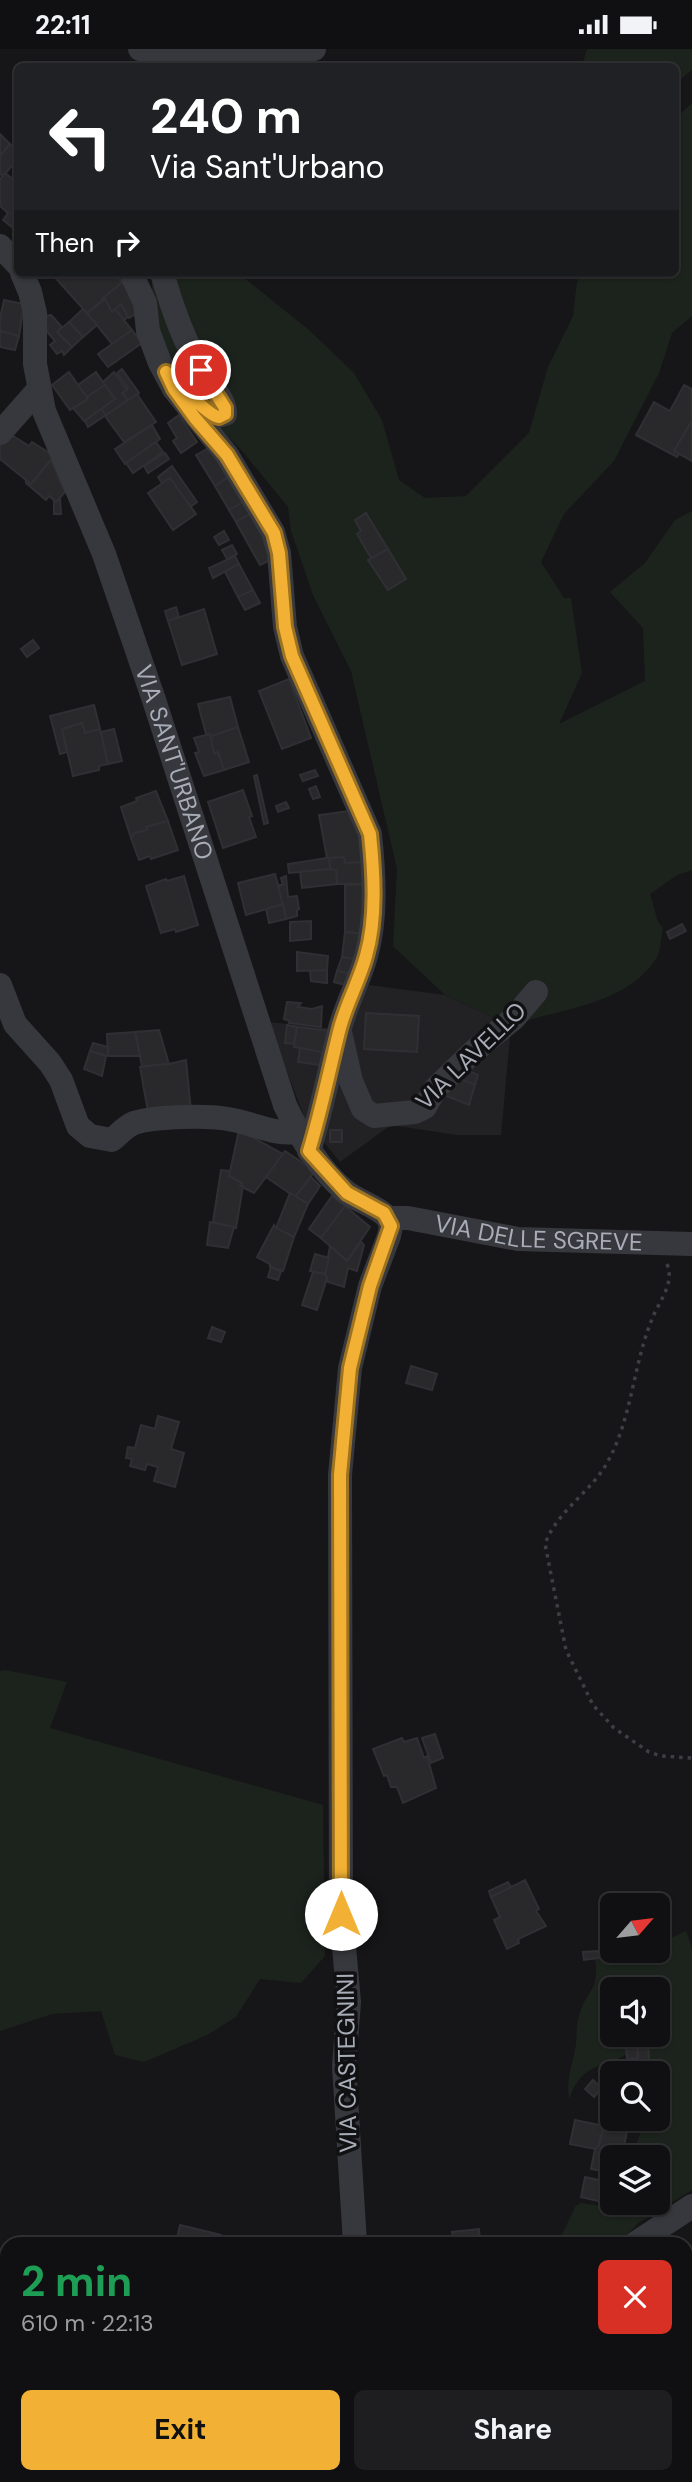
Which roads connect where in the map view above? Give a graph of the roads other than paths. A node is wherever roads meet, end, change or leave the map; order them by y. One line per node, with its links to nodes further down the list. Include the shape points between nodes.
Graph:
1 (314, 49): 2 (street, via 245,56)
2 (146, 50): 3 (street)
3 (169, 63)
4 (0, 246): 5 (street)
5 (14, 261)
6 (24, 277): 10 (street, VIA SANT'URBANO, via 35,313)
7 (133, 277): 9 (street)
8 (163, 277): 9 (street, via 189,351 223,403 225,414 210,415)
9 (166, 372): 14 (street, via 195,418 227,455 274,533 292,656 370,834 371,932)
10 (38, 389): 11 (street); 15 (street, VIA SANT'URBANO, via 104,554 275,1078)
11 (0, 433)
12 (0, 985): 15 (street, via 15,1024 50,1063 78,1126 90,1136 112,1140 133,1123 188,1116 234,1120)
13 (536, 992): 14 (street, VIA LAVELLO, via 514,1019 472,1052 435,1089 425,1107 415,1112 374,1116 363,1109)
14 (339, 1029): 15 (street, via 323,1106)
15 (303, 1141): 16 (street, VIA SANT'URBANO, via 347,1193)
16 (388, 1218): 17 (street, VIA DELLE SGREVE, via 518,1239); 19 (street, VIA CASTEGNINI, via 389,1236 370,1286 350,1368 340,1475 341,1914 349,2002 344,2066)
17 (692, 1244)
18 (692, 2206): 20 (street)
19 (355, 2237)
20 (645, 2237)

